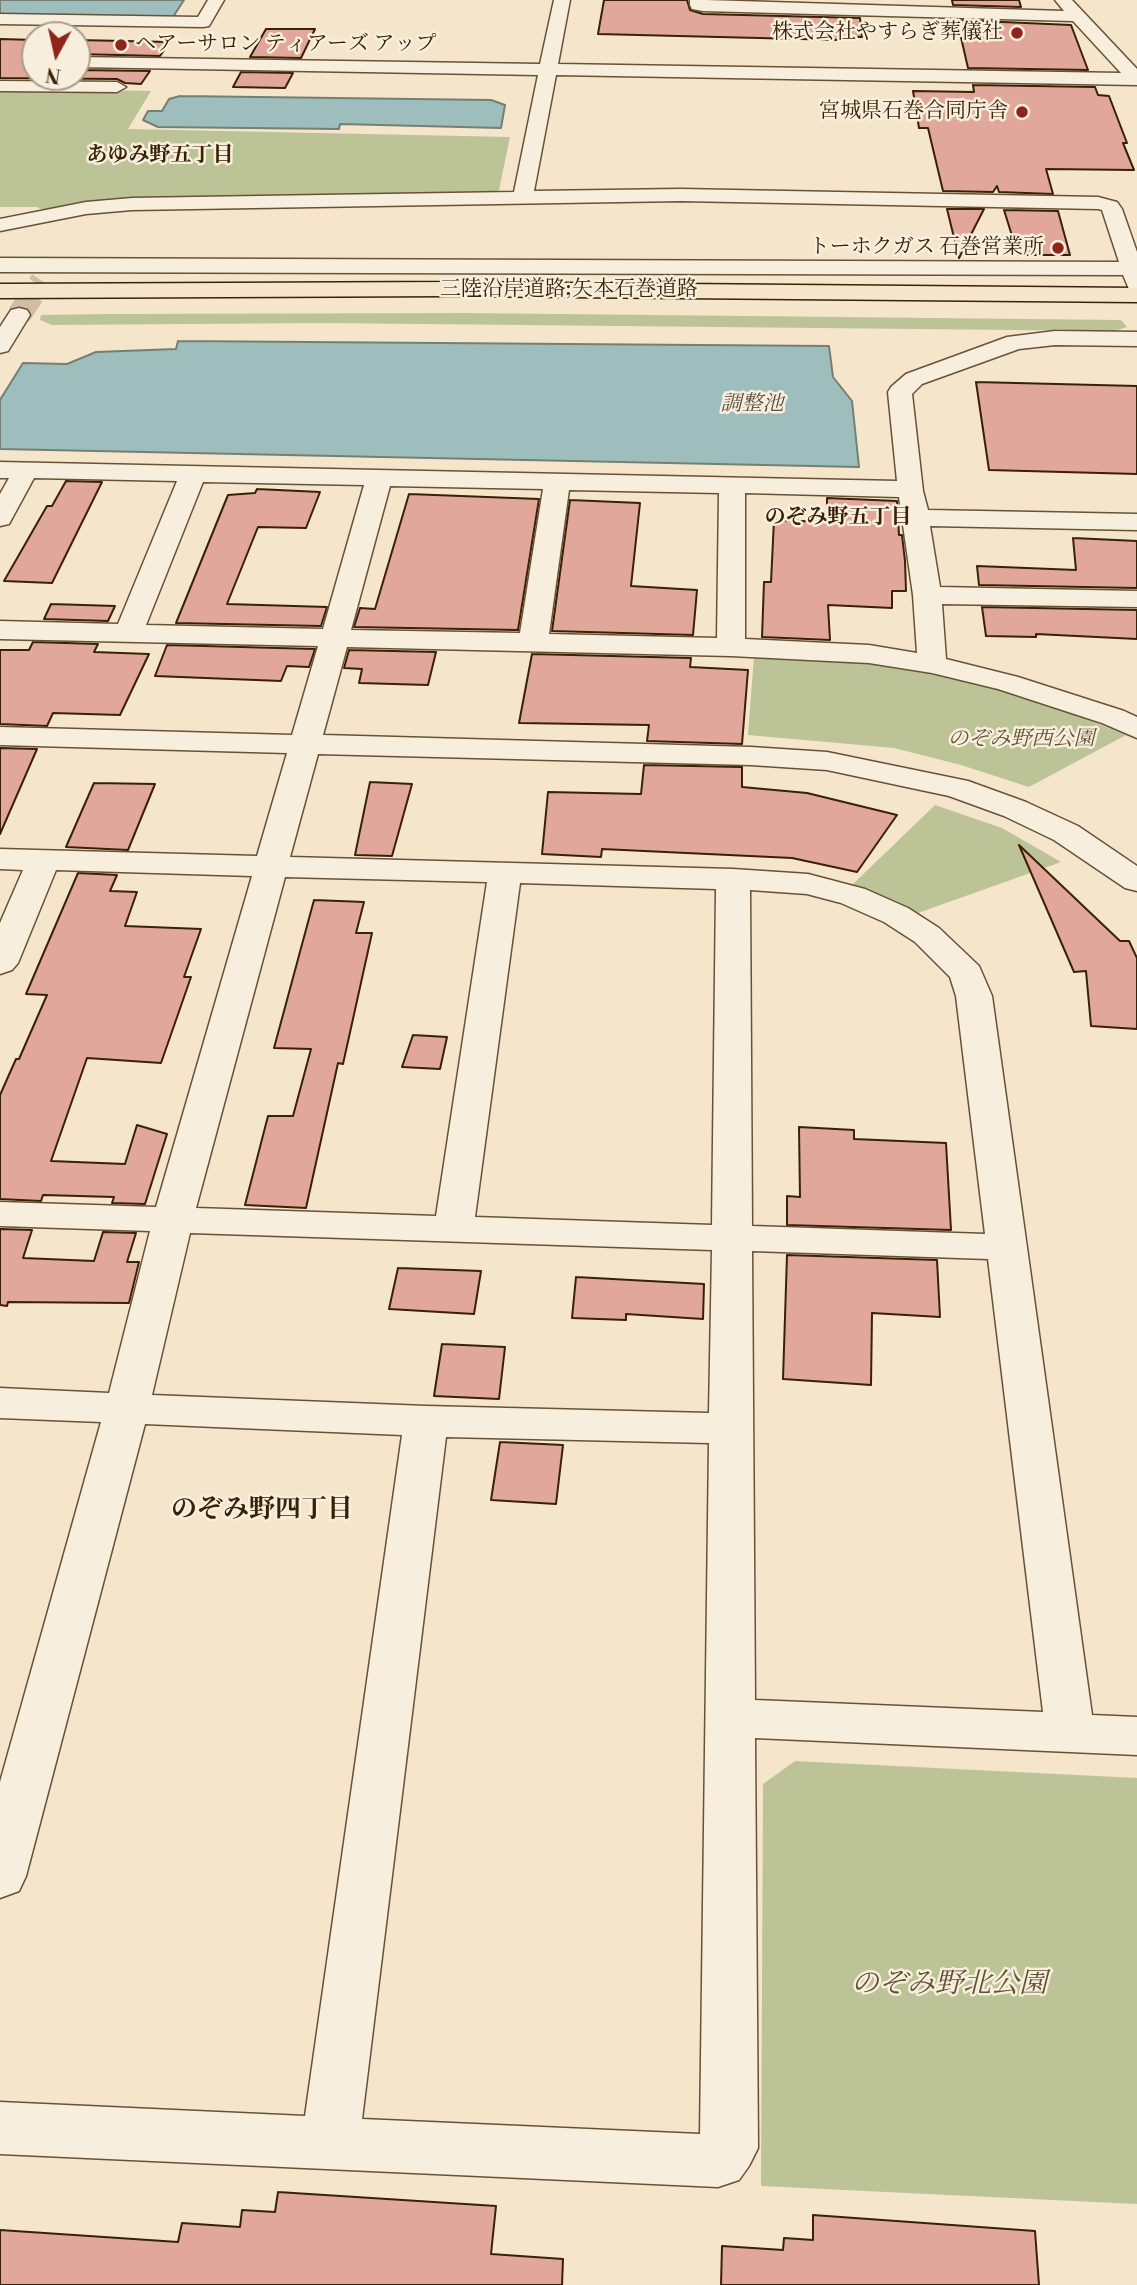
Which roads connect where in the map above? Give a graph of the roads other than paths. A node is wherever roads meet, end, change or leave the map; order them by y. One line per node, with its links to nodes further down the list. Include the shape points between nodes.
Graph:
1 (216, 0): 7 (street, via 203,22)
2 (562, 0): 9 (street)
3 (698, 0): 5 (street, via 703,6)
4 (1063, 0): 6 (street)
5 (792, 4): 6 (street)
6 (1077, 16): 10 (street)
7 (0, 19)
8 (91, 62): 9 (street)
9 (549, 69): 10 (street); 14 (street)
10 (1137, 80)
11 (0, 86): 12 (street)
12 (133, 88)
13 (520, 95): 14 (street)
14 (542, 95): 15 (street)
15 (523, 197): 16 (street, via 116,205); 18 (street, via 681,195 1098,203 1112,209)
16 (0, 225)
17 (0, 265): 18 (street, via 47,273)
18 (1135, 274)
19 (0, 291): 20 (highway, 三陸沿岸道路;矢本石巻道路, via 450,289)
20 (1137, 295)
21 (9, 310): 22 (highway, 三陸沿岸道路;矢本石巻道路, via 323,303); 24 (street)
22 (1137, 310)
23 (1137, 339): 30 (street, via 1015,342 904,385 900,392)
24 (0, 346)
25 (13, 470): 26 (street); 31 (street)
26 (193, 474): 27 (street); 37 (street)
27 (379, 478): 28 (street); 38 (street)
28 (556, 482): 29 (street); 39 (street)
29 (732, 485): 30 (street); 40 (street)
30 (911, 489): 32 (street)
31 (0, 518)
32 (916, 518): 33 (street); 34 (street)
33 (1137, 523)
34 (927, 594): 35 (street); 41 (street)
35 (1137, 599)
36 (0, 630): 37 (street)
37 (128, 634): 38 (street)
38 (332, 638): 39 (street); 44 (street)
39 (533, 643): 40 (street)
40 (731, 647): 41 (street, via 869,654)
41 (932, 664): 42 (street)
42 (1129, 718)
43 (0, 736): 44 (street)
44 (303, 744): 47 (street); 50 (street, via 827,761 957,788 1015,809 1066,833)
45 (0, 859): 46 (street)
46 (44, 860): 47 (street); 51 (street)
47 (269, 866): 48 (street); 53 (street)
48 (505, 873): 49 (street); 54 (street)
49 (733, 878): 55 (street); 56 (street, via 808,884 853,896 927,934 967,973 974,996)
50 (1137, 881)
51 (0, 963)
52 (0, 1214): 53 (street)
53 (173, 1218): 54 (street); 58 (street)
54 (454, 1227): 55 (street)
55 (731, 1240): 56 (street); 60 (street)
56 (1005, 1247): 62 (street)
57 (0, 1403): 58 (street)
58 (127, 1408): 59 (street); 64 (street)
59 (426, 1421): 60 (street); 66 (street)
60 (733, 1429): 61 (street)
61 (731, 1718): 62 (street); 66 (street, via 729,2148 718,2161)
62 (1070, 1733): 63 (street)
63 (1137, 1736)
64 (0, 1877)
65 (0, 2128): 66 (street)
66 (330, 2142)

